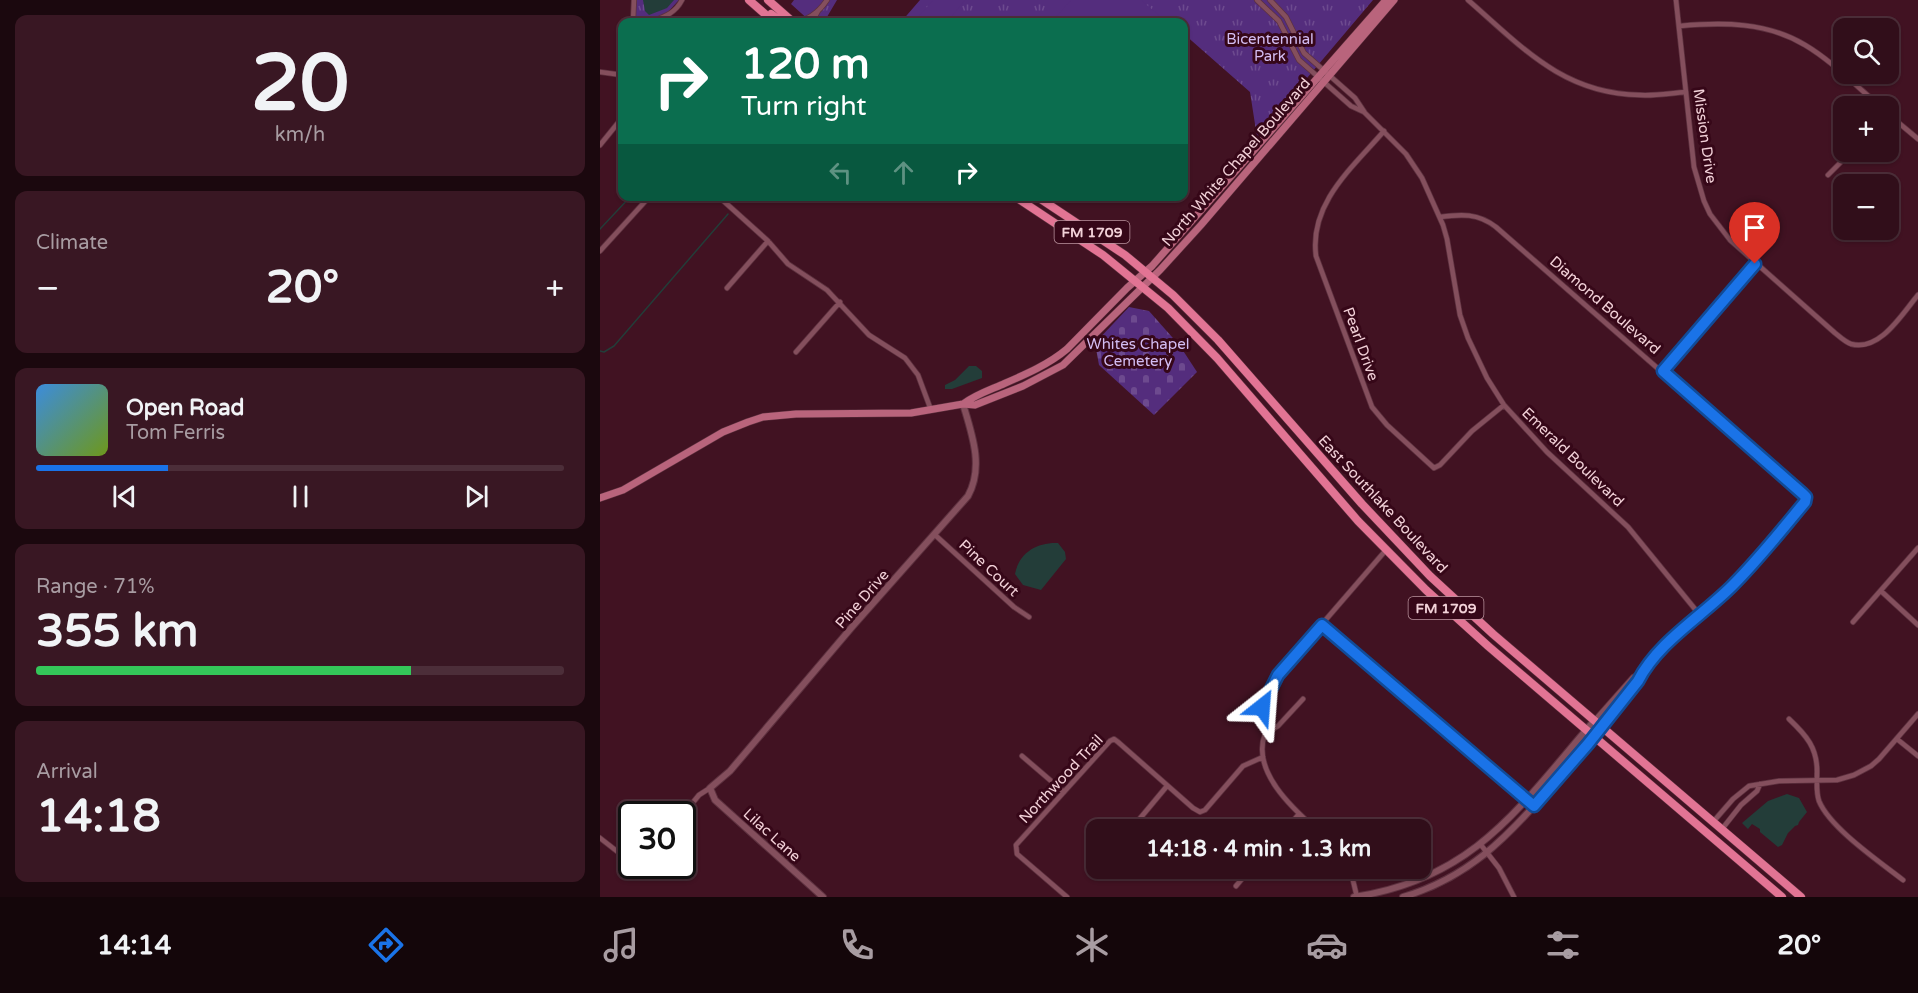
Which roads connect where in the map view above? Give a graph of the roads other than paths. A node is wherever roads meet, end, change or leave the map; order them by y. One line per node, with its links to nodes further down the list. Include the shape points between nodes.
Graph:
1 (634, 0): 14 (street)
2 (682, 0): 15 (street, via 676,10)
3 (749, 0): 12 (main road)
4 (768, 0): 18 (main road)
5 (827, 0): 13 (street)
6 (1257, 0): 25 (street, Emerald Boulevard, via 1274,15 1295,55)
7 (1270, 0): 24 (street, Emerald Boulevard, via 1286,17 1304,53)
8 (1386, 0): 24 (main road, North White Chapel Boulevard)
9 (1394, 0): 24 (main road, North White Chapel Boulevard)
10 (1468, 0): 26 (street, via 1541,64 1564,78 1614,93)
11 (1676, 0): 21 (street, Mission Drive)
12 (756, 6): 16 (main road); 17 (main road)
13 (818, 11): 19 (street); 20 (street)
14 (633, 18)
15 (660, 18)
16 (770, 18)
17 (776, 18)
18 (789, 18)
19 (808, 18)
20 (814, 18)
21 (1680, 26): 26 (street, Mission Drive); 27 (street, via 1752,26 1782,34 1808,46)
22 (600, 72): 23 (street)
23 (618, 74)
24 (1326, 74): 25 (main road, North White Chapel Boulevard); 28 (street, Emerald Boulevard, via 1355,98)
25 (1320, 81): 28 (street, Emerald Boulevard); 44 (main road, North White Chapel Boulevard); 45 (main road, North White Chapel Boulevard, via 1233,189)
26 (1686, 92): 43 (street, Mission Drive, via 1694,166 1704,201 1730,240)
27 (1868, 96)
28 (1364, 112): 31 (street, Emerald Boulevard)
29 (618, 123): 33 (street)
30 (1899, 123): 32 (street)
31 (1384, 132): 40 (street, Emerald Boulevard, via 1416,167); 56 (street, Pearl Drive, via 1332,193 1320,214 1315,235 1316,255 1368,399 1377,415 1434,468)
32 (1918, 139)
33 (600, 145)
34 (1841, 162): 35 (street)
35 (1828, 175)
36 (645, 201): 42 (street)
37 (724, 201): 41 (street)
38 (1022, 201): 46 (main road, FM 1709)
39 (1044, 201): 44 (main road, FM 1709)
40 (1440, 217): 52 (street, Diamond Boulevard, via 1474,216 1488,221); 56 (street, Emerald Boulevard, via 1460,315 1487,378)
41 (768, 241): 48 (street); 50 (street, via 788,264)
42 (600, 251)
43 (1755, 264): 49 (street, Mission Drive, via 1852,344 1869,344 1881,337); 52 (street)
44 (1145, 271): 45 (main road, FM 1709); 46 (main road, North White Chapel Boulevard)
45 (1152, 277): 47 (main road, North White Chapel Boulevard); 53 (main road, East Southlake Boulevard / FM 1709, via 1194,315)
46 (1136, 280): 47 (main road, FM 1709); 55 (main road, North White Chapel Boulevard, via 1058,357)
47 (1143, 285): 54 (main road, East Southlake Boulevard / FM 1709); 55 (main road, North White Chapel Boulevard, via 1063,365 1004,394 975,405)
48 (727, 288)
49 (1918, 295)
50 (840, 302): 51 (street); 57 (street, via 869,335 905,358 918,375)
51 (796, 352)
52 (1663, 371): 64 (street, Diamond Boulevard, via 1806,497 1752,565)
53 (1254, 380): 54 (main road); 62 (main road, East Southlake Boulevard / FM 1709)
54 (1244, 388): 61 (main road, East Southlake Boulevard / FM 1709)
55 (963, 404): 57 (main road, North White Chapel Boulevard); 59 (street, Pine Drive, via 976,459 976,478 968,496)
56 (1504, 405): 64 (street, Emerald Boulevard, via 1547,452 1628,527)
57 (931, 410): 58 (main road, North White Chapel Boulevard, via 763,417 738,425 623,490)
58 (600, 498)
59 (934, 534): 65 (street, Pine Court); 84 (street, Pine Drive, via 730,771)
60 (1918, 548): 63 (street)
61 (1386, 550): 62 (main road, via 1400,552); 67 (street); 75 (main road, East Southlake Boulevard / FM 1709, via 1466,626)
62 (1430, 576): 74 (main road, East Southlake Boulevard / FM 1709)
63 (1881, 591): 66 (street); 68 (street)
64 (1699, 614): 69 (street, Diamond Boulevard)
65 (1029, 617)
66 (1853, 622)
67 (1322, 625): 71 (street, via 1278,675); 86 (street)
68 (1918, 625)
69 (1643, 672): 74 (street, Diamond Boulevard); 74 (street, Diamond Boulevard, via 1633,677)
70 (1303, 699): 80 (street, via 1265,735)
71 (1262, 707)
72 (1918, 714): 77 (street)
73 (1789, 718): 81 (street, via 1812,745)
74 (1598, 723): 75 (street); 76 (street); 93 (main road, East Southlake Boulevard / FM 1709)
75 (1587, 730): 76 (main road, East Southlake Boulevard / FM 1709); 86 (street)
76 (1594, 736): 88 (street); 112 (main road, East Southlake Boulevard / FM 1709)
77 (1897, 739): 79 (street); 81 (street, via 1871,766 1854,775)
78 (1022, 756): 85 (street)
79 (1918, 756)
80 (1263, 757): 83 (street, Northwood Trail, via 1243,766 1200,812); 89 (street, via 1279,793)
81 (1817, 781): 82 (street); 104 (street, via 1817,793 1825,811)
82 (1760, 784): 93 (street, via 1741,791); 94 (street)
83 (1167, 786): 85 (street, Northwood Trail, via 1114,739); 90 (street)
84 (710, 788): 87 (street); 107 (street, Lilac Lane, via 715,800)
85 (1064, 792): 108 (street, Northwood Trail, via 1016,849)
86 (1526, 799): 88 (street); 96 (street)
87 (694, 801)
88 (1534, 806): 98 (street)
89 (1299, 814): 91 (street); 92 (street)
90 (1140, 819)
91 (1295, 819)
92 (1305, 819)
93 (1713, 822): 94 (main road, East Southlake Boulevard / FM 1709)
94 (1722, 829): 113 (main road, East Southlake Boulevard / FM 1709)
95 (602, 840): 97 (street)
96 (1481, 845): 98 (street); 99 (street)
97 (618, 852)
98 (1488, 853): 106 (street); 111 (street)
99 (1431, 874)
100 (1242, 879): 105 (street)
101 (1352, 879): 109 (street)
102 (1422, 879): 109 (street)
103 (1424, 879): 106 (street)
104 (1903, 880)
105 (1236, 886)
106 (1428, 889): 110 (street)
107 (823, 897)
108 (1067, 897)
109 (1356, 897)
110 (1403, 897)
111 (1514, 897)
112 (1782, 897)
113 (1801, 897)

